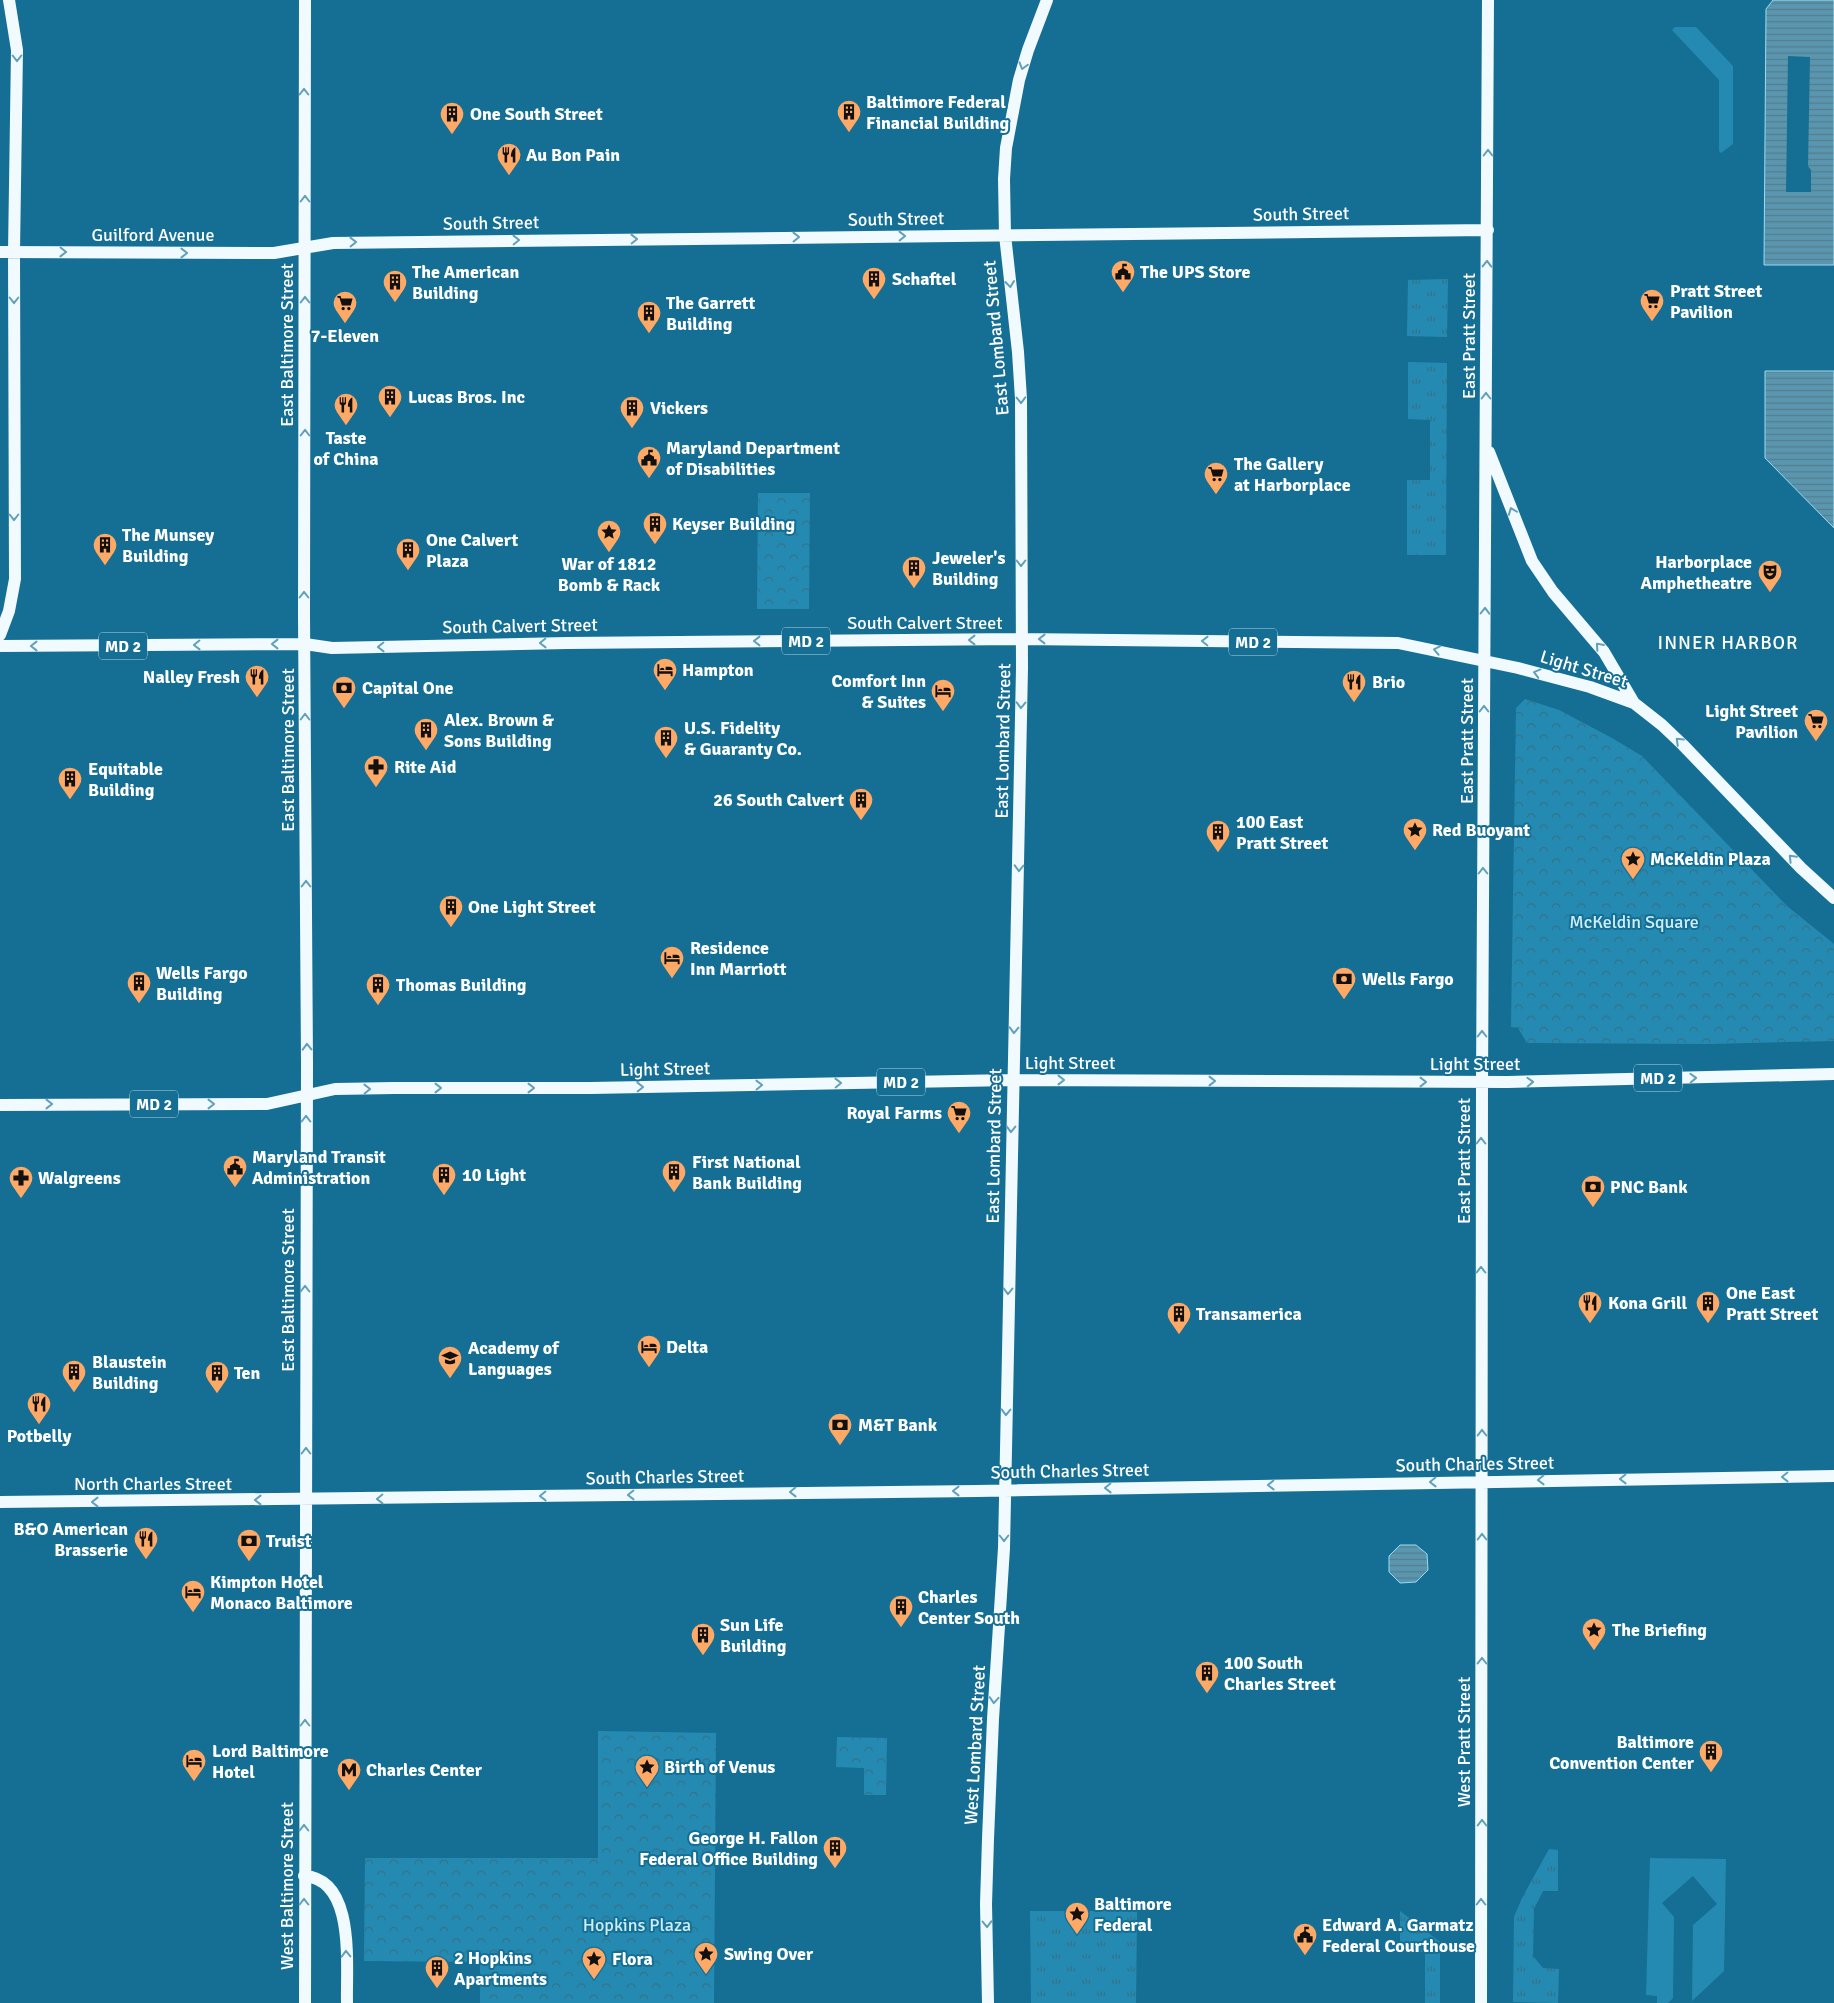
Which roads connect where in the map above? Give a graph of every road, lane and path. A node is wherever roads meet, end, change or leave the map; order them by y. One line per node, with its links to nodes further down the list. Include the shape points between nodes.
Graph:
1 (304, 0): 7 (main road, East Baltimore Street, one-way to 1)
2 (1047, 0): 6 (main road, East Lombard Street, one-way to 6, via 1028,50 1011,114 1004,179)
3 (1488, 0): 5 (main road, East Pratt Street, one-way to 3)
4 (10, 5): 9 (main road, one-way to 9, via 17,50)
5 (1488, 230): 6 (main road, South Street); 10 (main road, East Pratt Street, one-way to 5)
6 (1005, 235): 7 (main road, South Street, one-way to 6, via 333,243); 12 (main road, East Lombard Street, one-way to 12, via 1021,399)
7 (305, 247): 9 (main road, Guilford Avenue, one-way to 7, via 274,253); 13 (main road, East Baltimore Street, one-way to 7)
8 (0, 252): 9 (main road, Guilford Avenue)
9 (14, 252): 11 (main road, one-way to 11, via 15,579)
10 (1486, 444): 15 (main road, East Pratt Street, one-way to 10); 16 (main road, one-way to 10, via 1604,652 1553,592 1532,561)
11 (0, 635)
12 (1021, 639): 13 (main road, South Calvert Street / MD 2, one-way to 13, via 567,642 332,648); 15 (main road, South Calvert Street / MD 2, one-way to 12, via 1398,643); 19 (main road, East Lombard Street, one-way to 19)
13 (305, 644): 14 (main road, MD 2, one-way to 14); 21 (main road, East Baltimore Street, one-way to 13)
14 (0, 646)
15 (1484, 660): 16 (main road, Light Street / MD 2, one-way to 15, via 1590,687); 20 (main road, East Pratt Street, one-way to 15)
16 (1634, 703): 17 (main road, Light Street / MD 2, one-way to 16, via 1662,724)
17 (1834, 898)
18 (1834, 1074): 20 (main road, Light Street / MD 2, one-way to 18)
19 (1012, 1080): 20 (main road, Light Street / MD 2, one-way to 20); 21 (main road, Light Street / MD 2, one-way to 19, via 335,1089); 25 (main road, East Lombard Street, one-way to 25)
20 (1482, 1082): 24 (main road, East Pratt Street, one-way to 20)
21 (306, 1095): 22 (main road, MD 2, one-way to 21, via 267,1104); 26 (main road, East Baltimore Street, one-way to 21)
22 (0, 1105)
23 (1834, 1476): 24 (main road, South Charles Street, one-way to 24)
24 (1482, 1481): 25 (main road, South Charles Street, one-way to 25); 32 (main road, West Pratt Street, one-way to 24)
25 (1004, 1489): 26 (main road, South Charles Street, one-way to 26); 31 (main road, West Lombard Street, one-way to 31, via 1004,1548 988,1839)
26 (307, 1500): 27 (main road, North Charles Street, one-way to 27); 28 (main road, West Baltimore Street, one-way to 26)
27 (0, 1502)
28 (304, 1876): 29 (main road, West Baltimore Street, one-way to 28); 30 (main road, one-way to 28, via 345,1930 341,1909 325,1882)
29 (304, 2003)
30 (347, 2003)
31 (988, 2003)
32 (1481, 2003)

